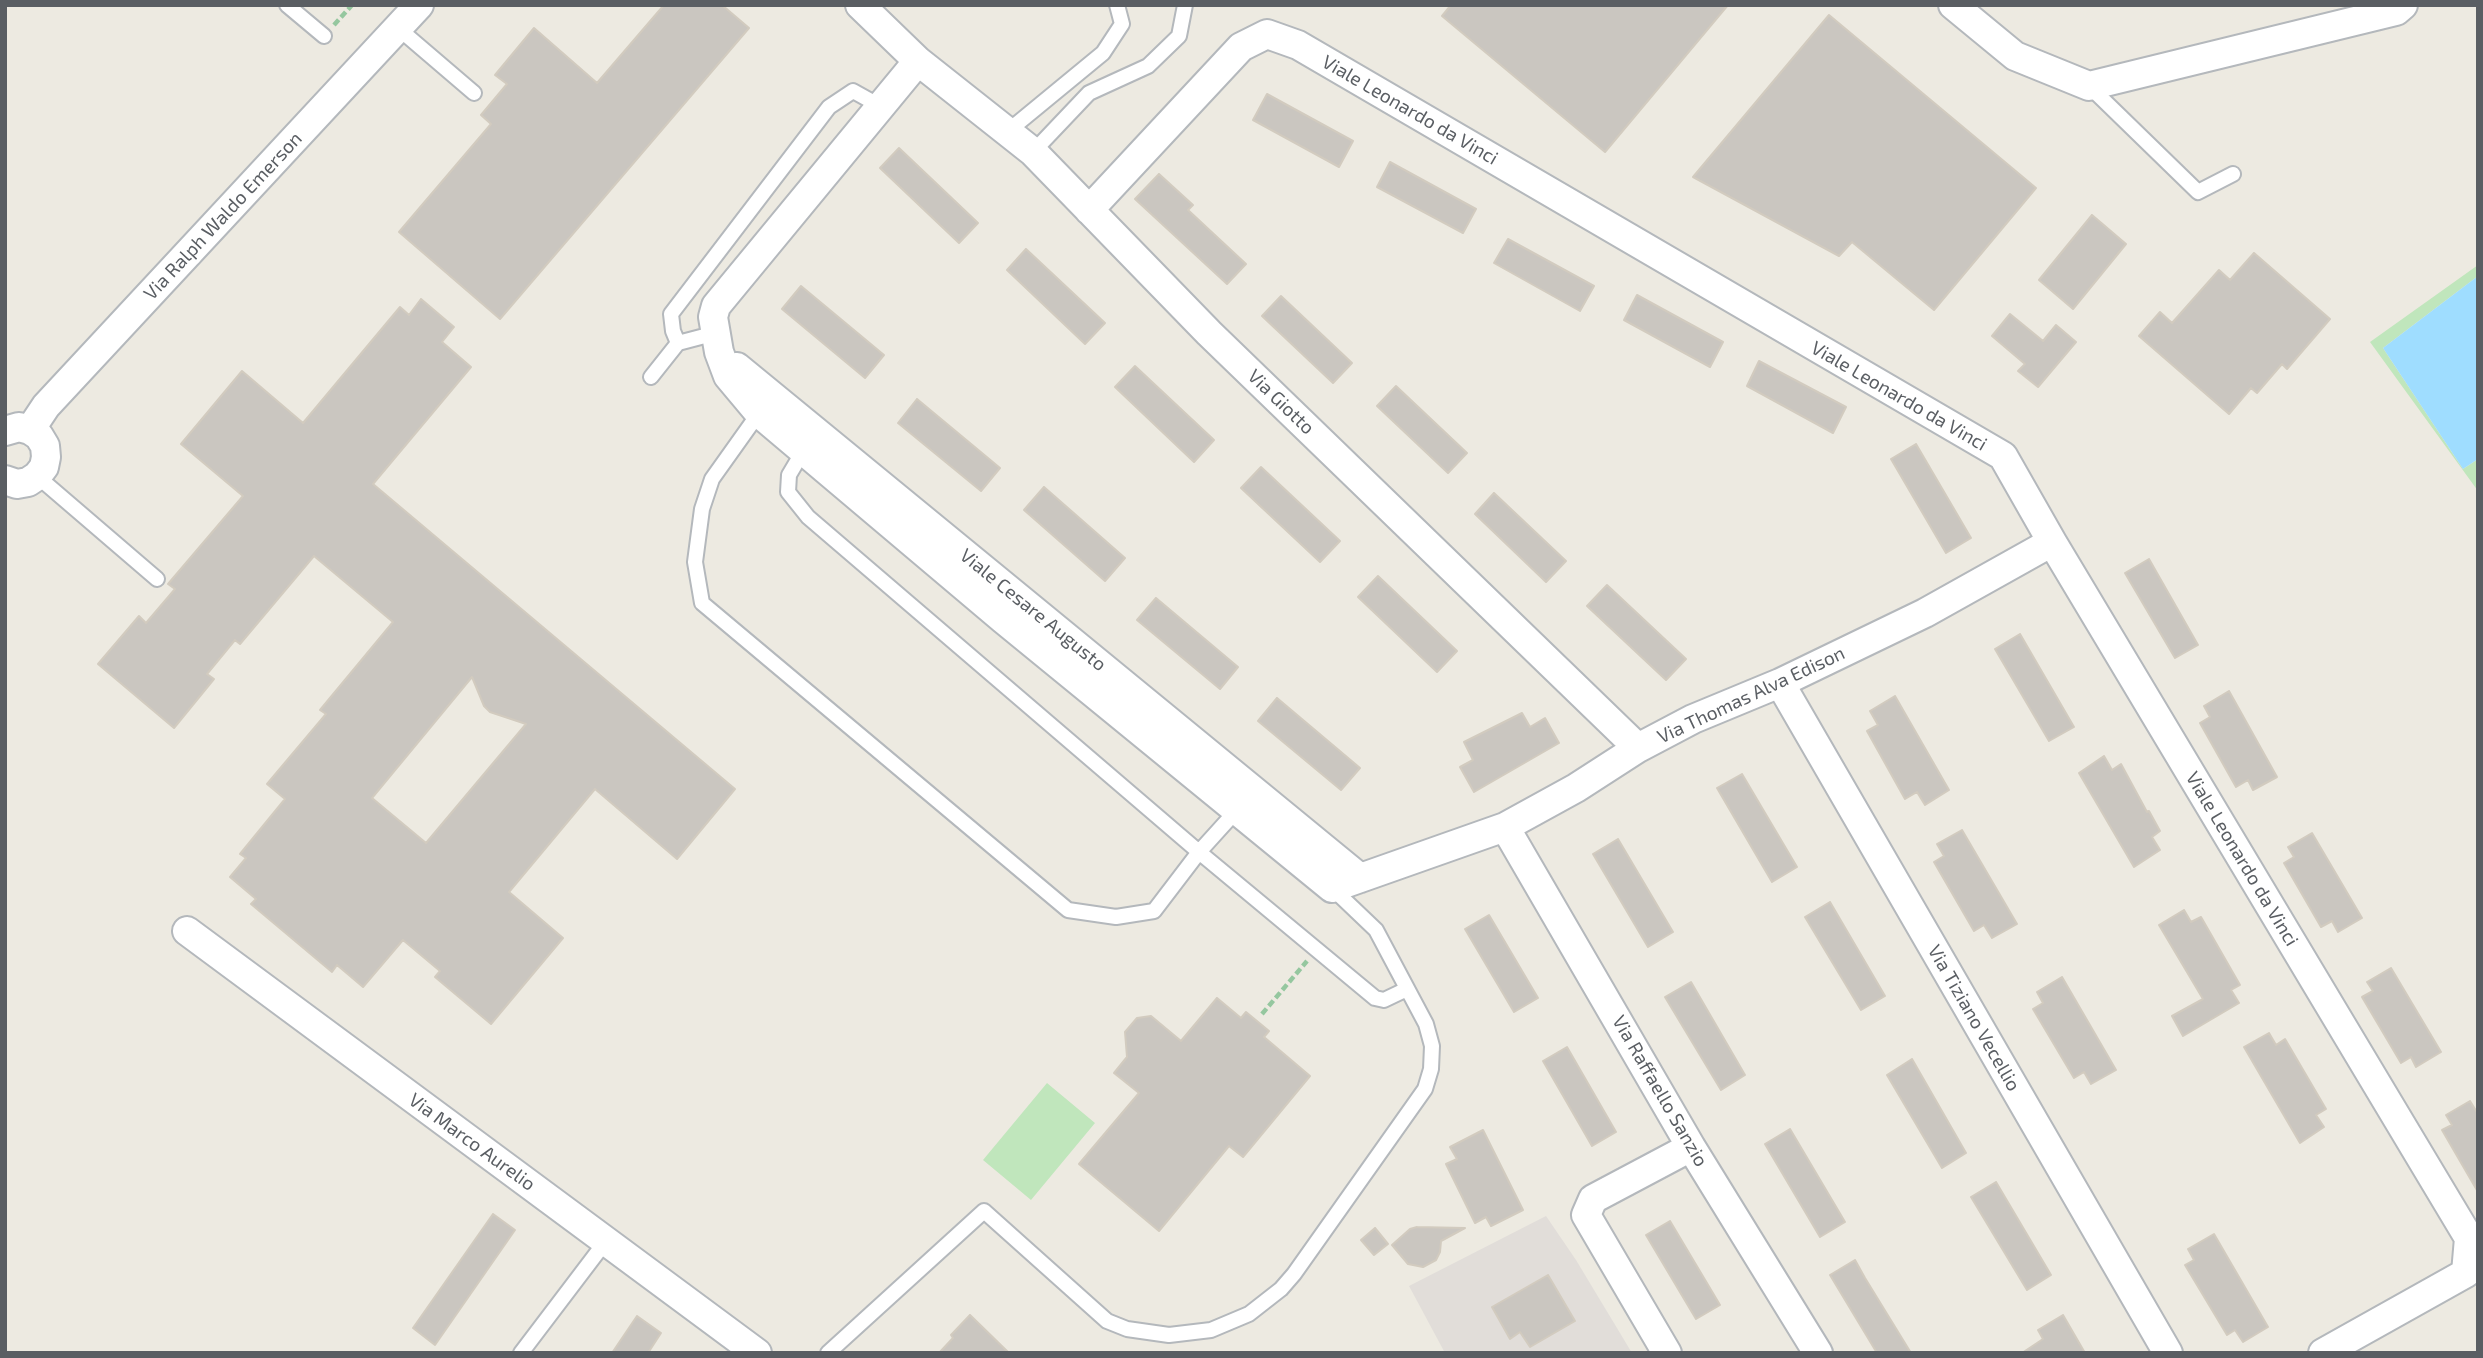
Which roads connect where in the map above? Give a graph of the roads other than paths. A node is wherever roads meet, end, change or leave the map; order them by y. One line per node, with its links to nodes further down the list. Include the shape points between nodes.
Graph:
1 (287, 5): 9 (lane)
2 (419, 5): 8 (street, Via Ralph Waldo Emerson)
3 (860, 5): 10 (street)
4 (1117, 5): 14 (lane, via 1122,24 1103,53)
5 (1185, 5): 15 (lane, via 1179,36 1148,65 1088,93)
6 (1953, 5): 11 (street, via 2015,56)
7 (2403, 5): 11 (street, via 2396,11)
8 (398, 28): 12 (lane); 22 (street, Via Ralph Waldo Emerson, via 46,406)
9 (324, 36)
10 (918, 61): 13 (street, Viale Cesare Augusto); 14 (street, Via Giotto)
11 (2089, 86): 16 (lane, via 2198,192)
12 (474, 93)
13 (880, 106): 18 (street, Viale Cesare Augusto, via 716,306); 19 (lane, via 853,91 829,107 671,314)
14 (1007, 132): 15 (street, Via Giotto)
15 (1033, 152): 17 (street, Via Giotto)
16 (2233, 174)
17 (1088, 210): 26 (street, Viale Leonardo da Vinci, via 1241,47 1267,34 1288,41 2003,456); 29 (street, Via Giotto)
18 (716, 333): 19 (lane); 21 (street, Viale Cesare Augusto, via 728,376); 23 (street, Viale Cesare Augusto, via 727,356)
19 (678, 343): 20 (lane)
20 (651, 377)
21 (759, 414): 23 (street, Viale Cesare Augusto); 32 (lane, via 712,479 702,509 695,562 702,603 1068,910 1116,917 1154,911)
22 (18, 430): 24 (street, Via Ralph Waldo Emerson, via 39,436 45,446 44,467)
23 (811, 442): 30 (street, Viale Cesare Augusto, via 1003,619); 32 (lane, via 789,475 788,492 808,517); 33 (street, Viale Cesare Augusto)
24 (37, 476): 25 (street, via 17,484); 27 (lane)
25 (5, 480)
26 (2052, 542): 28 (street, Via Thomas Alva Edison, via 1925,613); 45 (street, Viale Leonardo da Vinci, via 2469,1238 2466,1273)
27 (157, 579)
28 (1780, 683): 29 (street, Via Thomas Alva Edison); 44 (street, Via Tiziano Vecellio)
29 (1638, 748): 31 (street, Via Thomas Alva Edison)
30 (1237, 810): 32 (lane); 34 (street, Viale Cesare Augusto)
31 (1506, 827): 33 (street, Via Thomas Alva Edison); 37 (street, Via Raffaello Sanzio)
32 (1199, 852): 36 (lane, via 1375,999 1384,1000)
33 (1360, 878): 34 (street, Via Thomas Alva Edison)
34 (1332, 888): 36 (lane, via 1376,930)
35 (187, 931): 38 (street, Via Marco Aurelio)
36 (1407, 989): 41 (lane, via 1432,1046 1424,1089 1294,1274 1249,1314 1211,1330 1169,1335 1127,1329 1107,1321 984,1211)
37 (1691, 1147): 42 (street, via 1593,1199 1586,1215); 43 (street, Via Raffaello Sanzio)
38 (606, 1241): 39 (lane); 40 (street, Via Marco Aurelio)
39 (521, 1353)
40 (757, 1353)
41 (828, 1353)
42 (1667, 1353)
43 (1818, 1353)
44 (2168, 1353)
45 (2323, 1353)

